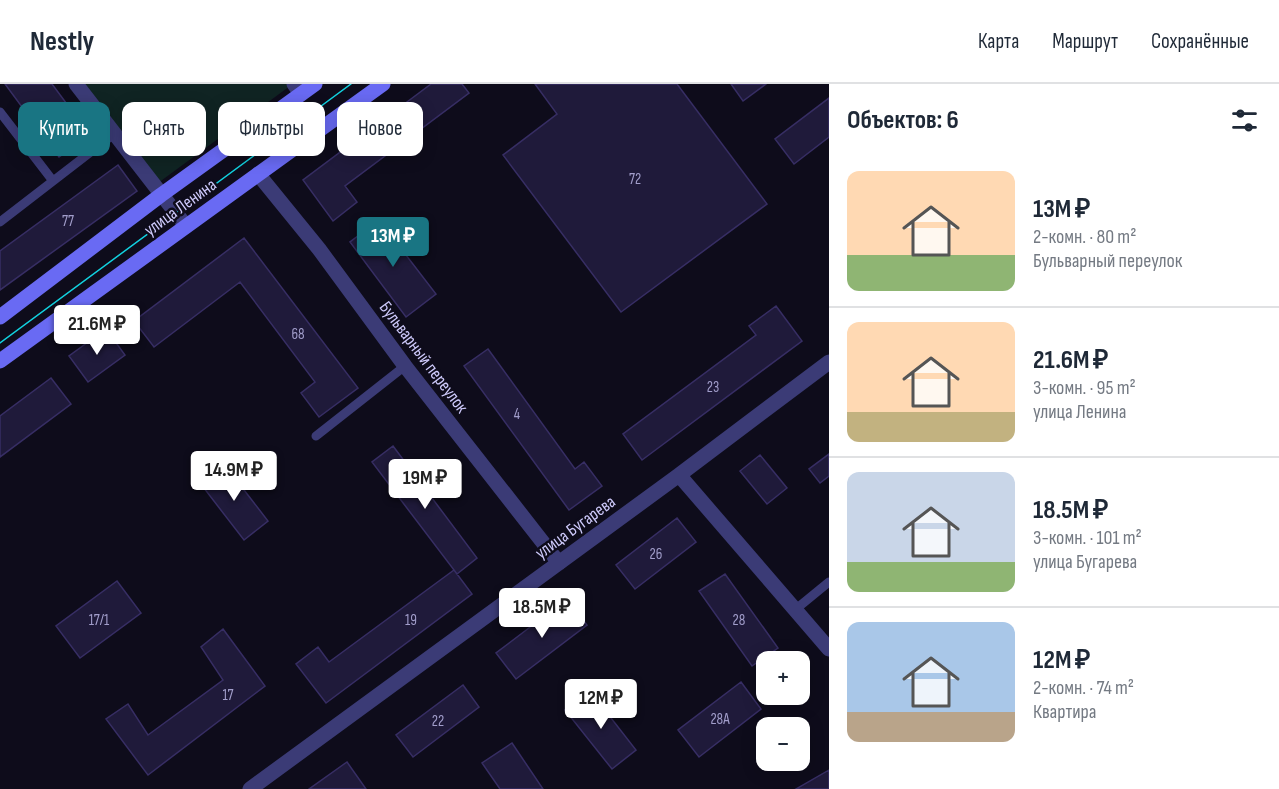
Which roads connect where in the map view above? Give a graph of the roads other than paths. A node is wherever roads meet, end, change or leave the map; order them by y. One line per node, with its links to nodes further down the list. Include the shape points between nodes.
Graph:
1 (76, 84): 6 (street)
2 (315, 84): 4 (main road, улица Ленина)
3 (382, 84): 7 (main road, улица Ленина)
4 (298, 89): 9 (main road, улица Ленина)
5 (0, 112): 8 (lane)
6 (114, 134): 8 (lane); 9 (street)
7 (258, 174): 11 (main road, улица Ленина); 15 (street, Бульварный переулок)
8 (53, 181): 10 (lane)
9 (162, 195): 11 (street); 12 (main road, улица Ленина)
10 (0, 222)
11 (186, 226): 13 (main road, улица Ленина)
12 (0, 317)
13 (0, 361)
14 (829, 362): 17 (street, улица Бугарева)
15 (405, 366): 16 (lane); 18 (street, Бульварный переулок)
16 (316, 436)
17 (679, 475): 18 (street, улица Бугарева); 20 (street)
18 (559, 563): 22 (street, улица Бугарева)
19 (829, 582): 20 (lane)
20 (796, 609): 21 (street)
21 (829, 649)
22 (250, 789)

